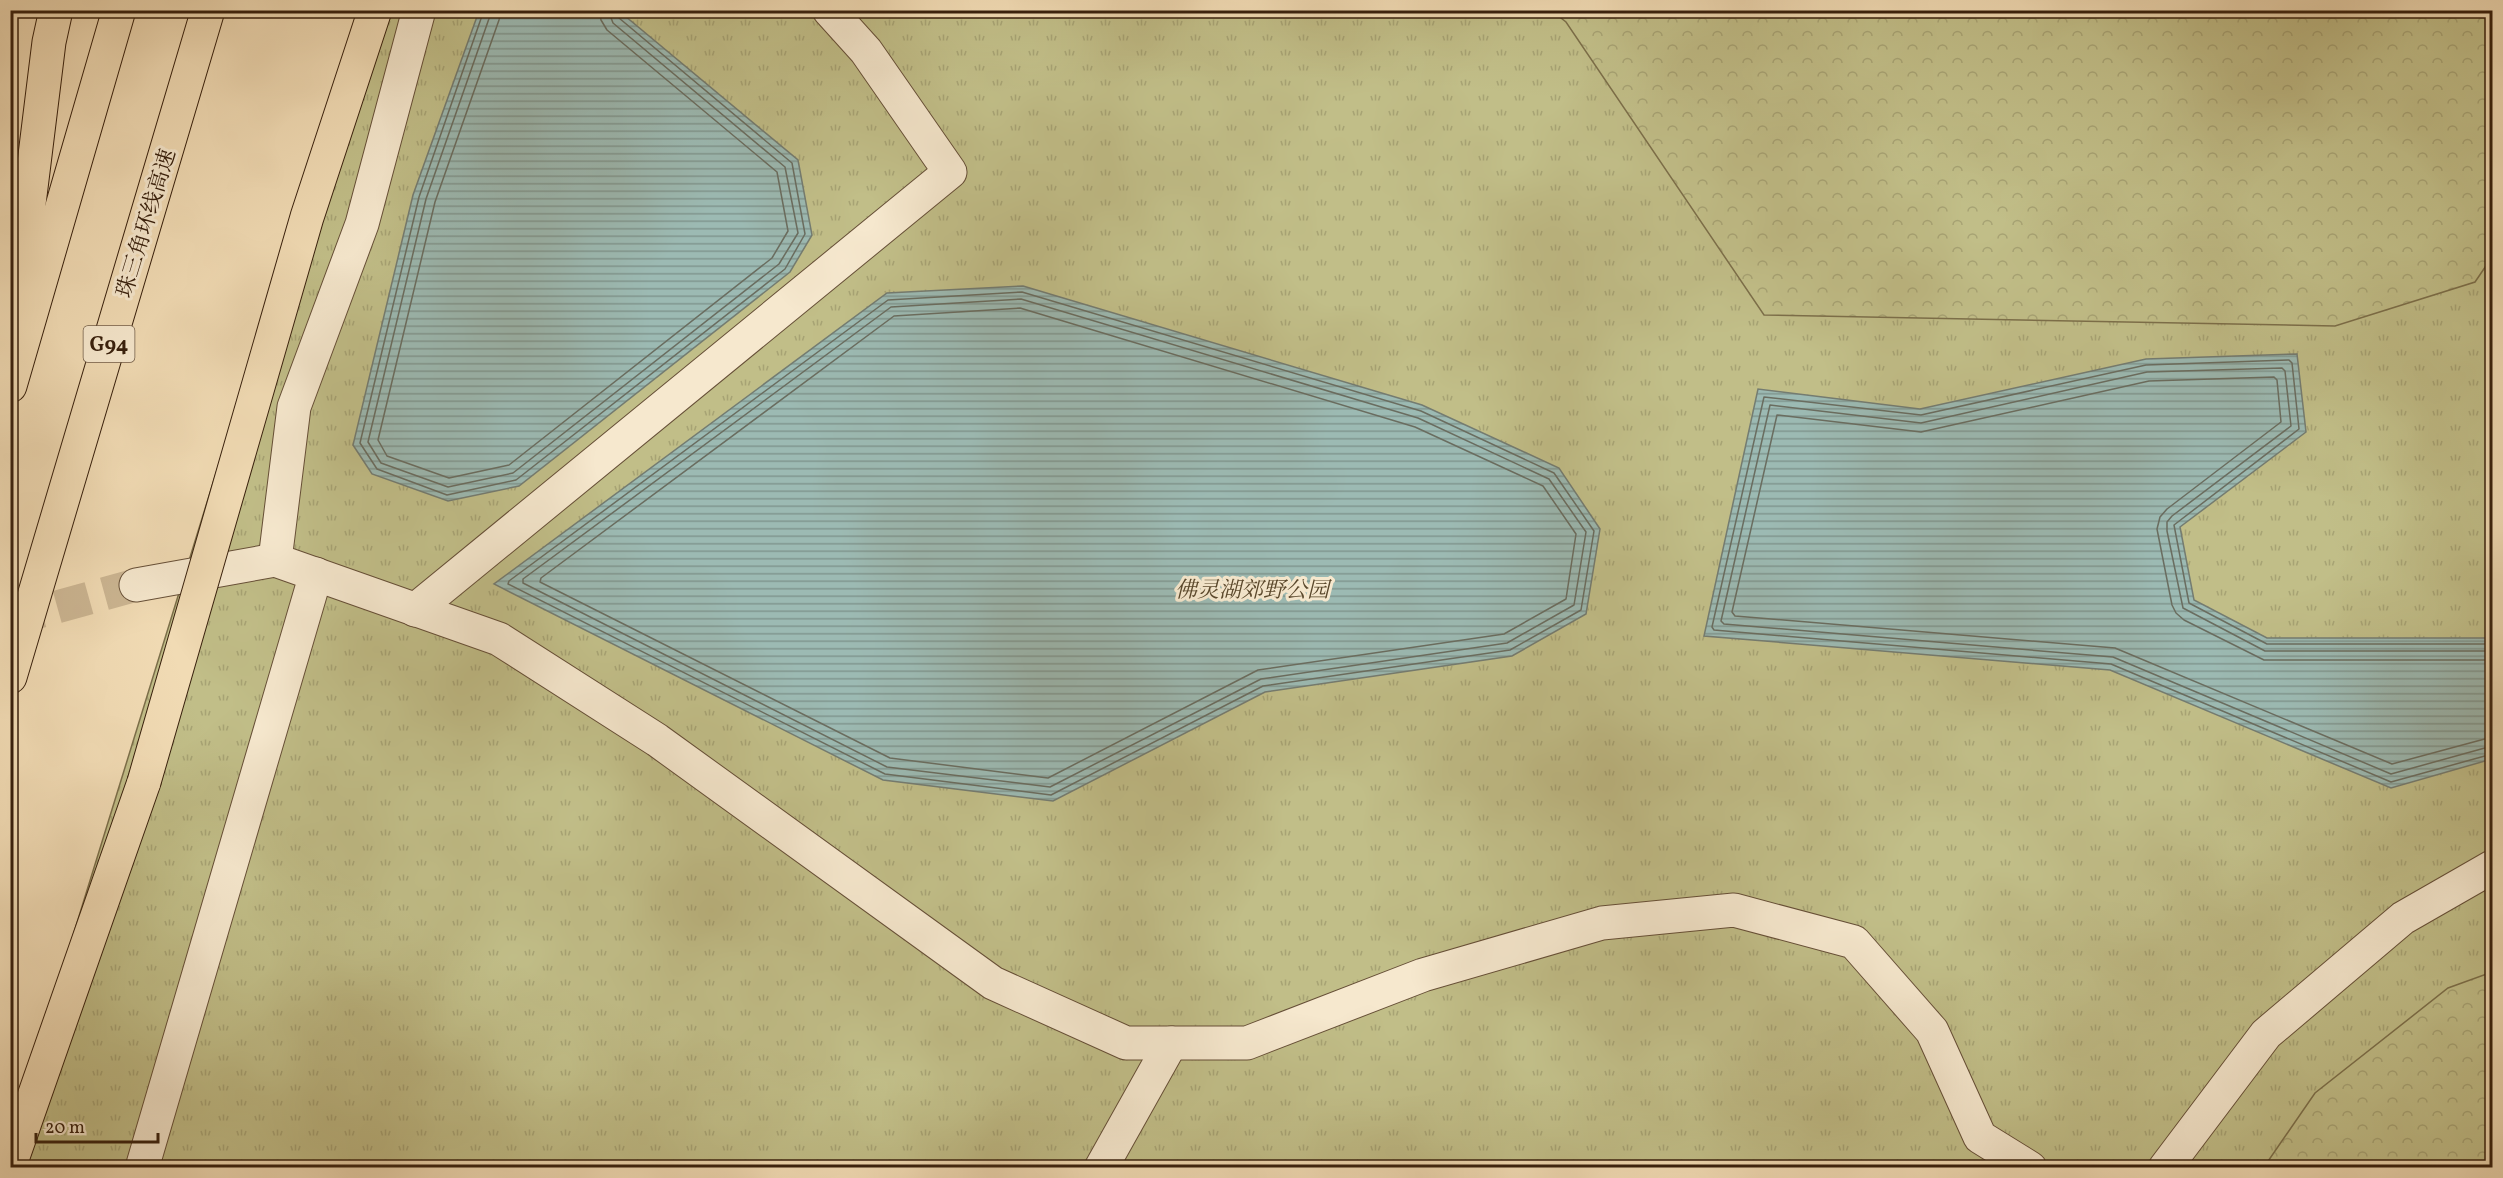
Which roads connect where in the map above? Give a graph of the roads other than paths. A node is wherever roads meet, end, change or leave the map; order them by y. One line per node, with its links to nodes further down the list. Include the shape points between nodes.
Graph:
1 (56, 10): 7 (highway)
2 (119, 10): 8 (highway)
3 (208, 10): 13 (highway, 珠三角环线高速 / G94)
4 (375, 10): 16 (highway, bridge, via 307,217 144,782)
5 (419, 10): 9 (street, via 362,224 294,407)
6 (829, 10): 12 (street, via 866,51 950,172)
7 (10, 356)
8 (10, 386)
9 (275, 560): 10 (street); 11 (street)
10 (316, 574): 12 (street); 17 (street)
11 (136, 585)
12 (415, 610): 15 (street, via 499,639 637,728 993,982 1125,1043)
13 (10, 676)
14 (2493, 867): 20 (street, via 2403,918 2266,1034)
15 (1171, 1043): 18 (street); 19 (street, via 1247,1043 1422,975 1602,923 1734,910 1854,942 1932,1031 1980,1137)
16 (10, 1166)
17 (142, 1167)
18 (1101, 1167)
19 (2030, 1167)
20 (2165, 1167)

